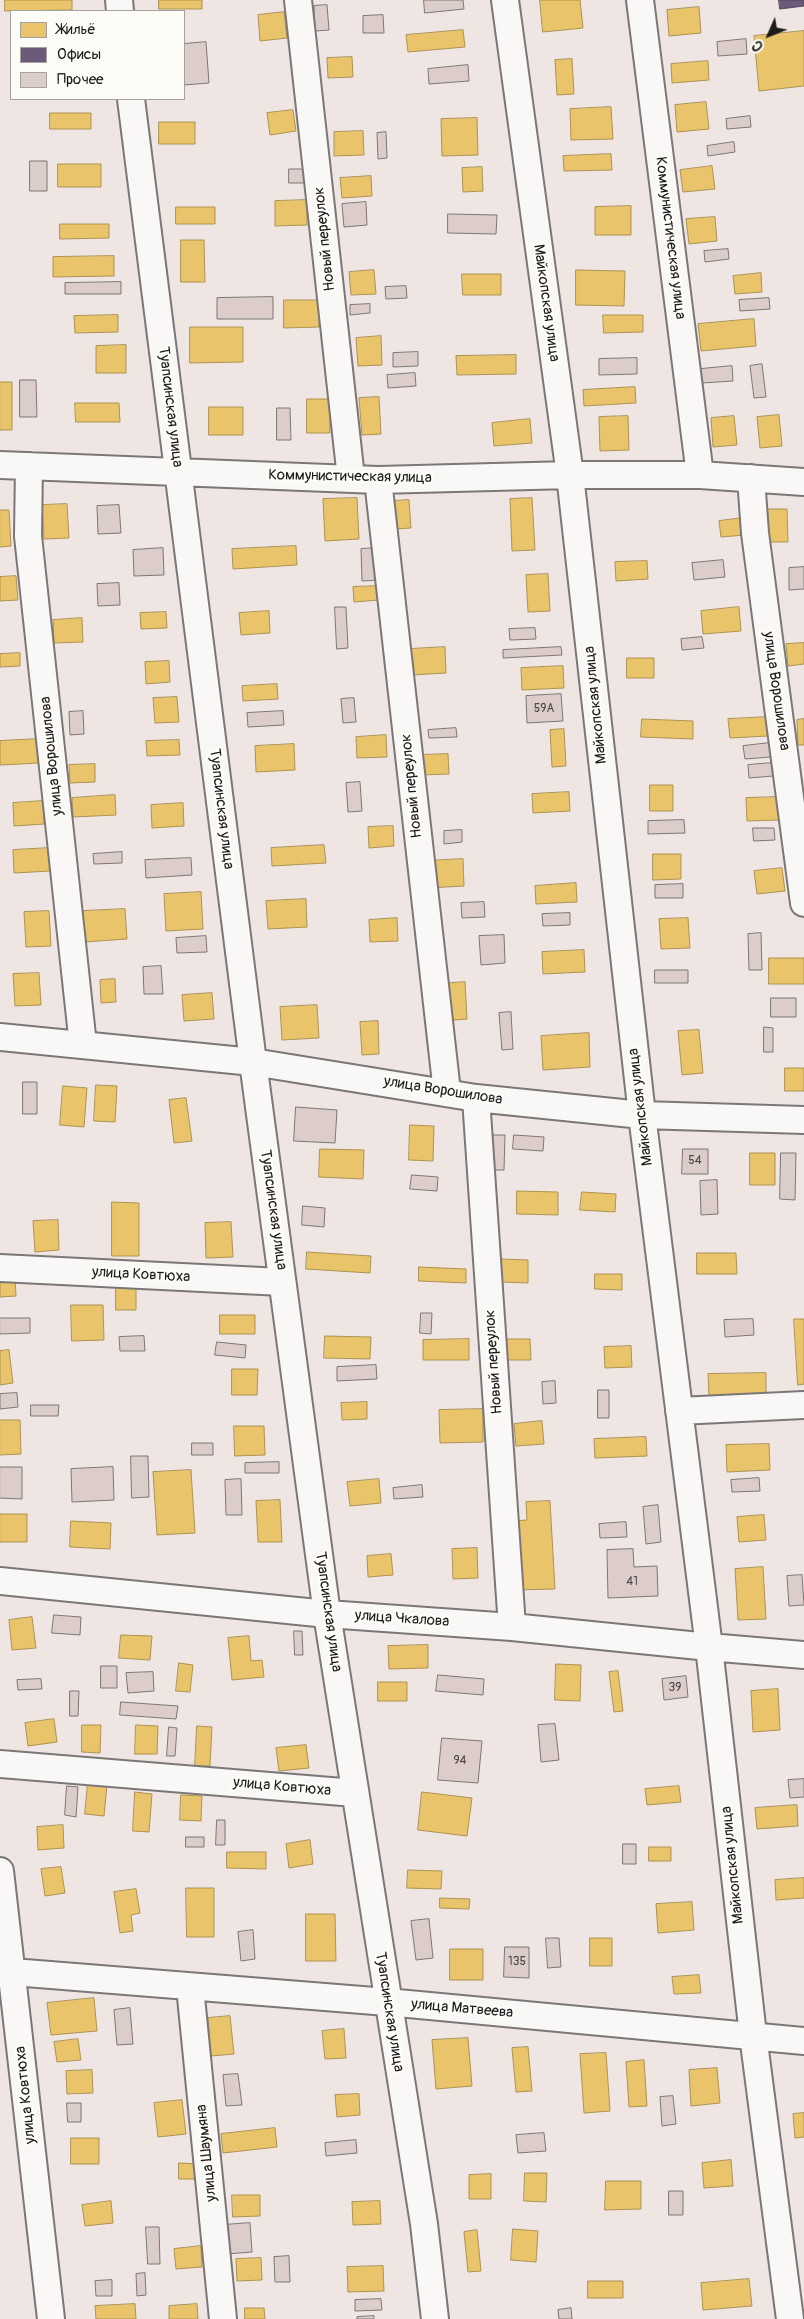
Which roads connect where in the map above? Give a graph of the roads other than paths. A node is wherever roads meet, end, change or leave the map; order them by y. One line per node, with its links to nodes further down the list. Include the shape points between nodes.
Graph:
1 (298, 0): 10 (street, Новый переулок)
2 (505, 0): 8 (street, Майкопская улица)
3 (640, 0): 9 (street, Коммунистическая улица)
4 (131, 100): 7 (street, Туапсинская улица)
5 (0, 465): 6 (street, Коммунистическая улица)
6 (30, 466): 7 (street, Коммунистическая улица); 16 (street, улица Ворошилова, via 28,536)
7 (178, 472): 10 (street, Коммунистическая улица); 17 (street, Туапсинская улица)
8 (570, 475): 9 (street, Коммунистическая улица); 12 (street, Коммунистическая улица); 20 (street, Майкопская улица)
9 (700, 476): 11 (street, Коммунистическая улица)
10 (351, 478): 12 (street, Коммунистическая улица)
11 (751, 478): 13 (street, Коммунистическая улица); 14 (street, улица Ворошилова, via 755,534)
12 (378, 480): 18 (street, Новый переулок)
13 (804, 482)
14 (804, 903)
15 (0, 1037): 16 (street, улица Ворошилова)
16 (83, 1045): 17 (street, улица Ворошилова)
17 (253, 1062): 18 (street, улица Ворошилова); 23 (street, Туапсинская улица)
18 (447, 1092): 19 (street, улица Ворошилова)
19 (476, 1098): 20 (street, улица Ворошилова); 28 (street, Новый переулок)
20 (642, 1115): 21 (street, улица Ворошилова); 25 (street, Майкопская улица)
21 (804, 1120)
22 (0, 1268): 23 (street, улица Ковтюха)
23 (282, 1282): 27 (street, Туапсинская улица)
24 (804, 1405): 25 (street)
25 (679, 1411): 29 (street, Майкопская улица)
26 (0, 1581): 27 (street, улица Чкалова)
27 (328, 1614): 28 (street, улица Чкалова); 32 (street, Туапсинская улица)
28 (512, 1627): 29 (street, улица Чкалова)
29 (708, 1648): 30 (street, улица Чкалова); 37 (street, Майкопская улица)
30 (804, 1655)
31 (0, 1764): 32 (street, улица Ковтюха)
32 (355, 1793): 36 (street, Туапсинская улица)
33 (0, 1870): 34 (street, улица Ковтюха)
34 (6, 1972): 35 (street, улица Матвеева); 39 (street, улица Ковтюха)
35 (190, 1987): 36 (street, улица Матвеева); 40 (street, улица Шаумяна)
36 (387, 2002): 37 (street, улица Матвеева); 41 (street, Туапсинская улица, via 424,2224)
37 (753, 2035): 38 (street, улица Матвеева); 42 (street, Майкопская улица)
38 (804, 2041)
39 (51, 2319)
40 (223, 2319)
41 (435, 2319)
42 (790, 2319)

